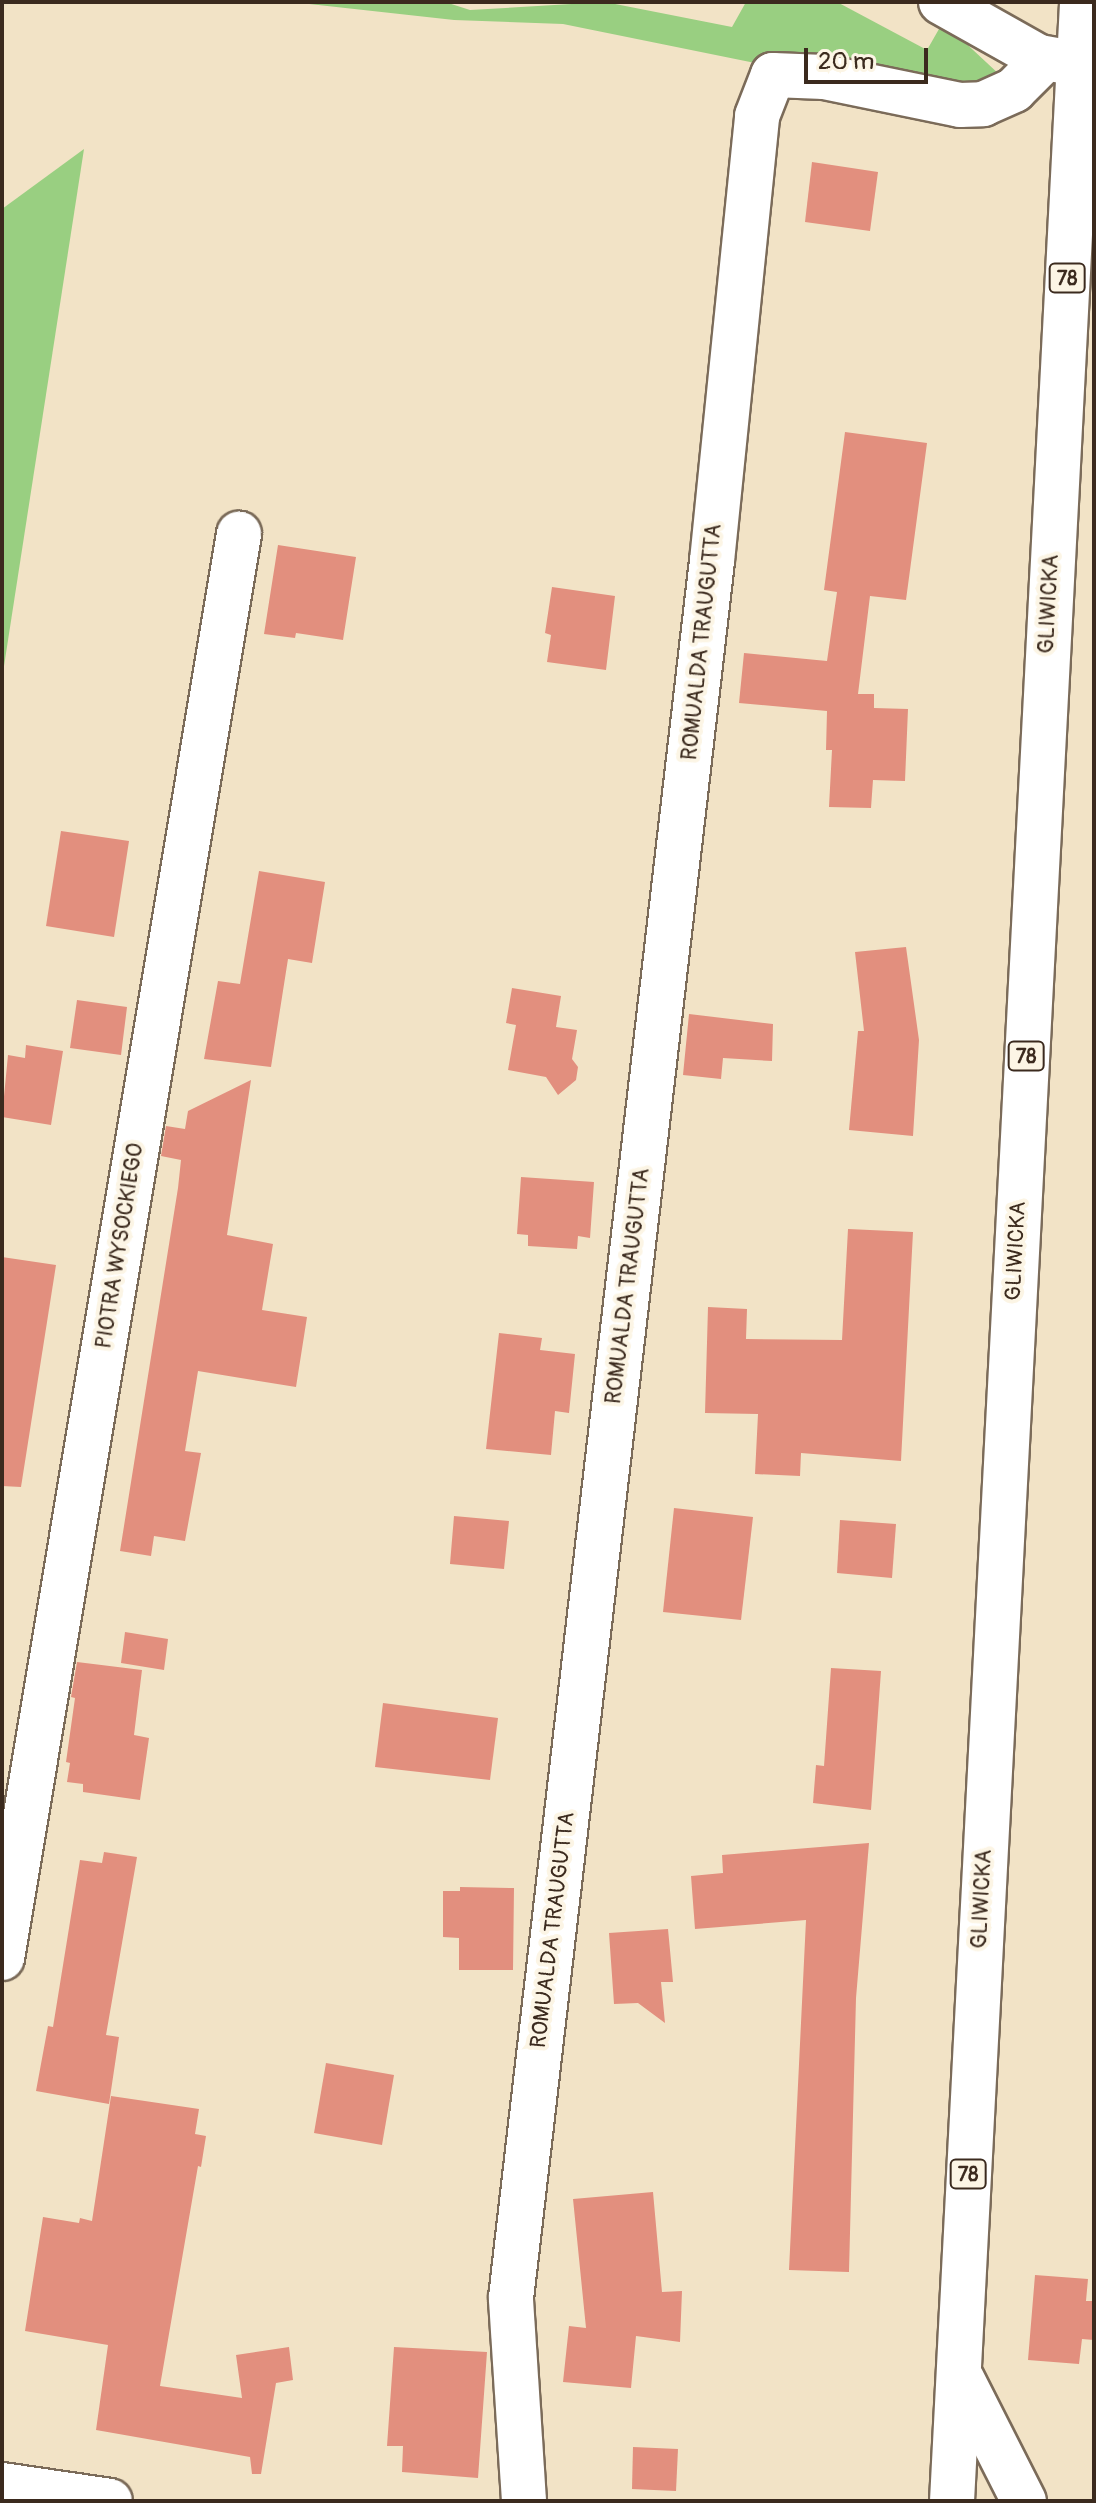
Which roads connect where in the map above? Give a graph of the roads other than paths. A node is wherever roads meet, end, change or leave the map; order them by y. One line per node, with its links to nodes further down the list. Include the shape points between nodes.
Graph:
1 (941, 2): 3 (street)
2 (1082, 2): 3 (street, GLIWICKA / 78)
3 (1062, 62): 6 (street, GLIWICKA / 78); 9 (street, ROMUALDA TRAUGUTTA, via 983,104 960,105 824,77 773,75 757,116 712,561 511,2298)
4 (239, 534): 5 (street, PIOTRA WYSOCKIEGO)
5 (2, 1958)
6 (959, 2373): 10 (street, GLIWICKA / 78); 11 (street)
7 (2, 2485): 8 (street)
8 (110, 2501)
9 (524, 2501)
10 (952, 2501)
11 (1024, 2501)

